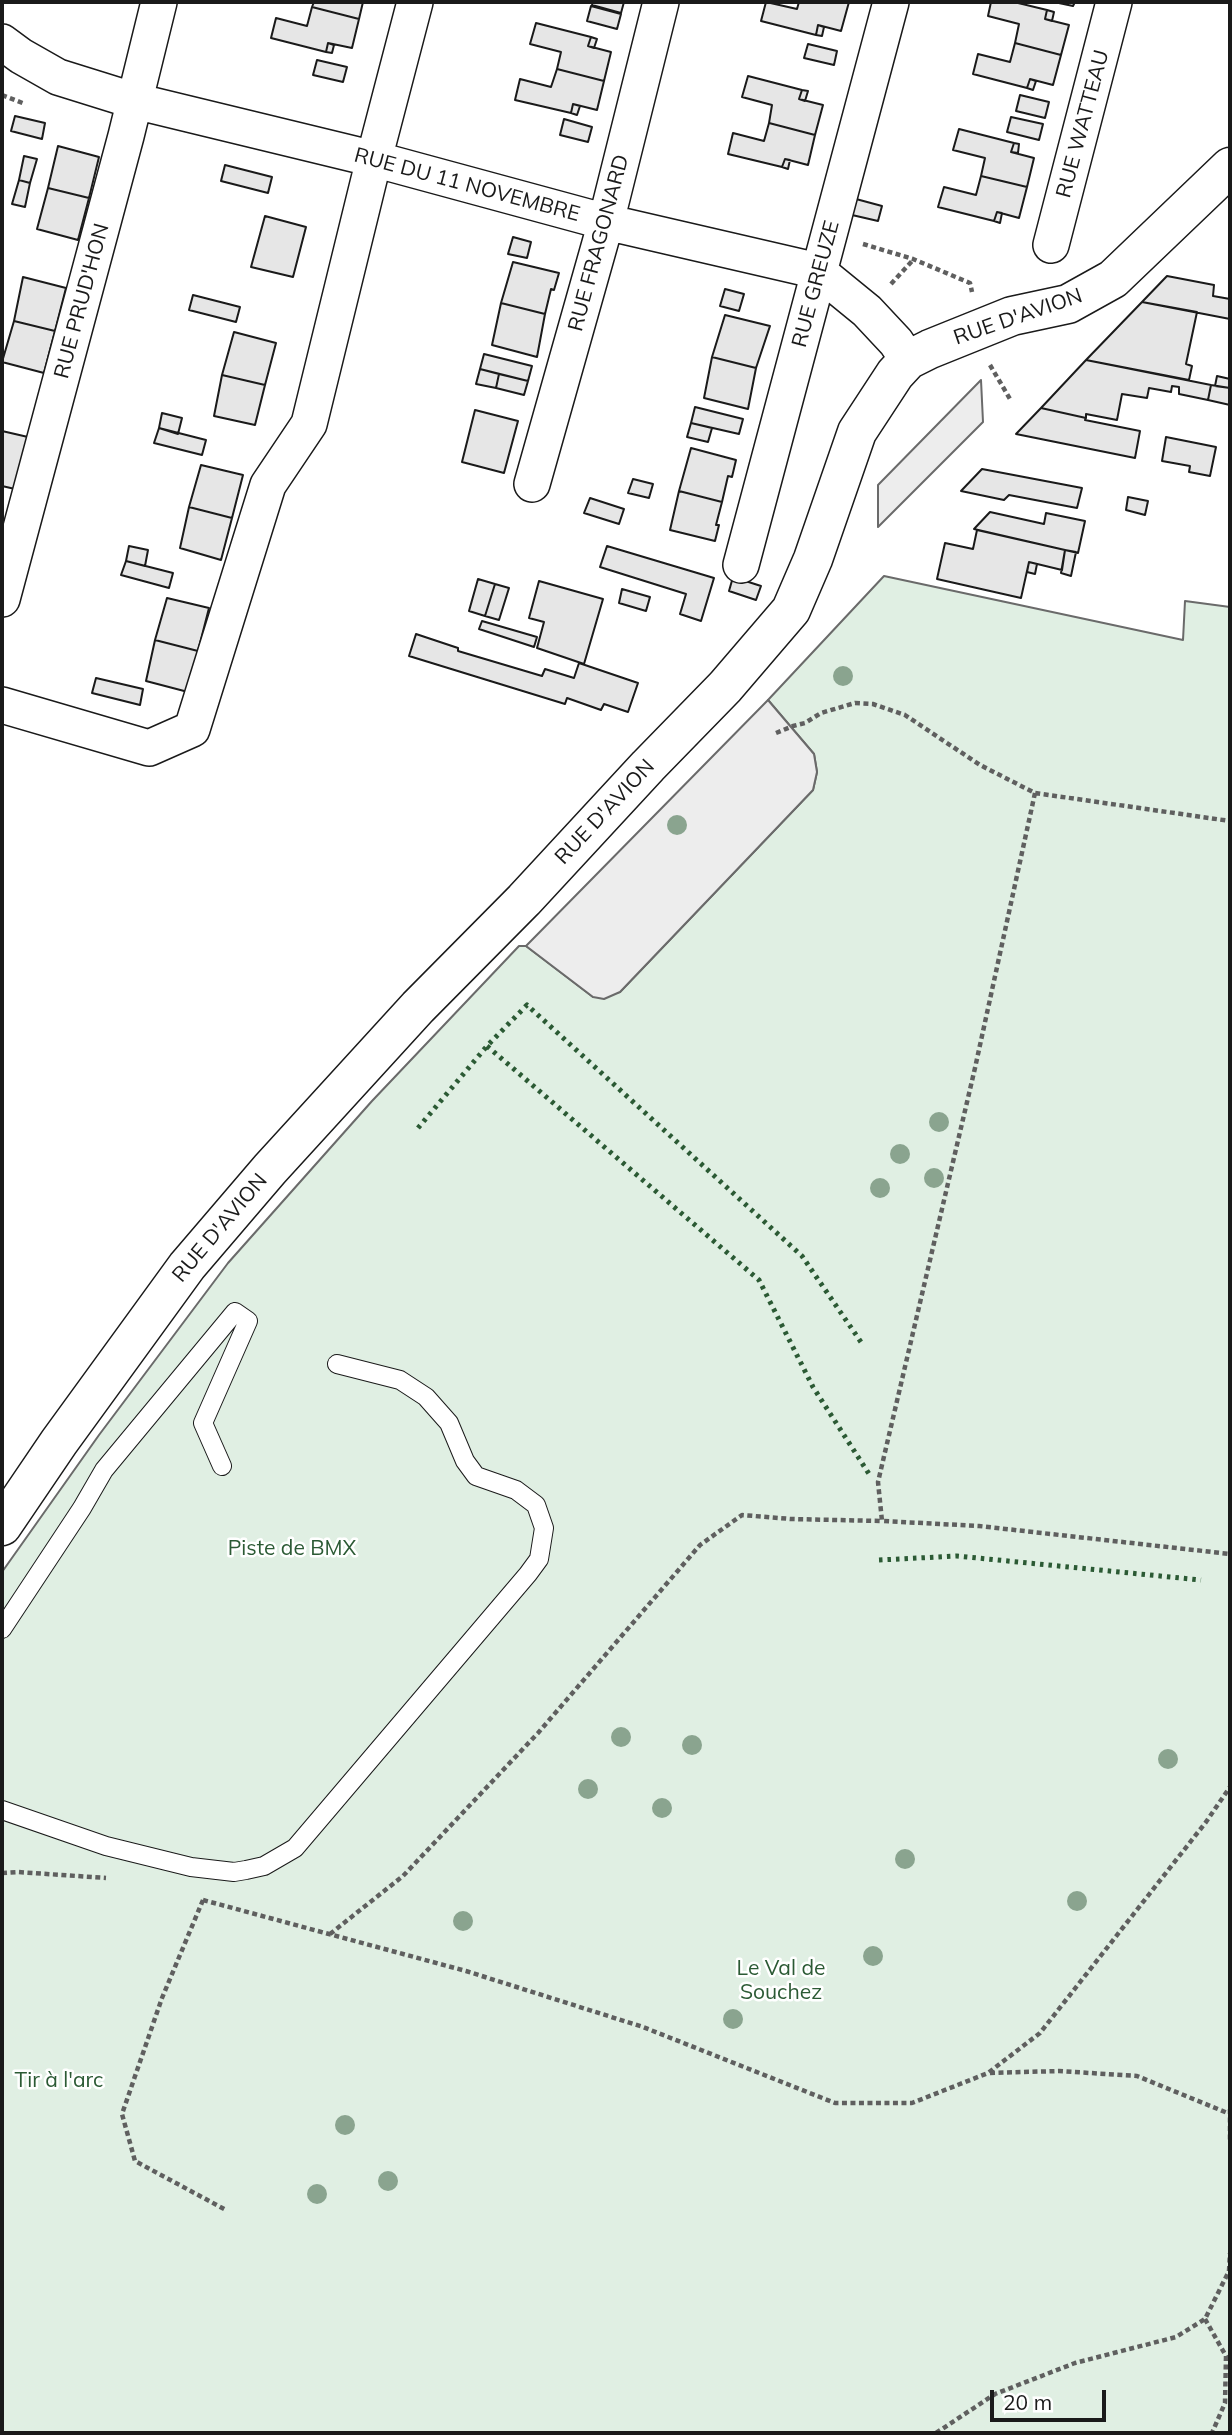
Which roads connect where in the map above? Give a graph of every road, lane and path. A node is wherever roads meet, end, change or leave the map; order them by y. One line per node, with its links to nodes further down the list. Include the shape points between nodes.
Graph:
1 (159, 2): 7 (street, RUE PRUD'HON)
2 (415, 2): 8 (street)
3 (661, 2): 10 (street, RUE FRAGONARD)
4 (891, 2): 12 (street, RUE GREUZE)
5 (1114, 2): 11 (street, RUE WATTEAU)
6 (2, 42): 7 (street, RUE DU 11 NOVEMBRE, via 58,77)
7 (135, 101): 8 (street, RUE DU 11 NOVEMBRE); 16 (street, RUE PRUD'HON)
8 (374, 159): 10 (street, RUE DU 11 NOVEMBRE); 17 (street, via 309,424 268,485 192,729 149,748)
9 (1230, 167): 13 (street, RUE D'AVION, via 1113,279 1068,304 1012,316)
10 (606, 222): 12 (street, RUE DU 11 NOVEMBRE); 14 (street, RUE FRAGONARD)
11 (1051, 245)
12 (818, 271): 13 (street, RUE DU 11 NOVEMBRE, via 867,311); 15 (street, RUE GREUZE)
13 (908, 360): 24 (street, RUE D'AVION, via 858,432 791,610 725,687 418,1007 270,1169 187,1266)
14 (532, 484)
15 (741, 565)
16 (2, 599)
17 (2, 705)
18 (776, 733): 19 (path, via 821,713 873,704 905,715 980,765)
19 (1035, 793): 20 (path); 23 (path, via 878,1482)
20 (1230, 821)
21 (337, 1364): 28 (lane, via 400,1380 426,1397 449,1423 476,1476 516,1490 536,1505 544,1528 539,1559 528,1574 295,1847 264,1866 234,1872 191,1867 106,1846)
22 (222, 1466): 26 (lane, via 203,1423 248,1321 235,1312 104,1470)
23 (882, 1521): 25 (path, via 979,1526); 33 (path, via 741,1515 700,1545 538,1733 402,1876)
24 (2, 1526)
25 (1230, 1554)
26 (2, 1629)
27 (1230, 1787): 34 (path, via 1040,2033)
28 (2, 1810)
29 (2, 1873): 30 (path)
30 (113, 1879)
31 (191, 1896): 32 (path)
32 (203, 1900): 33 (path); 37 (path, via 162,1997 122,2114 135,2161)
33 (330, 1934): 34 (path, via 643,2026 835,2103 912,2103)
34 (988, 2073): 35 (path, via 1137,2076)
35 (1230, 2112): 36 (path)
36 (1230, 2143)
37 (226, 2210)
38 (1230, 2253): 39 (path, via 1229,2272)
39 (1205, 2319): 40 (path, via 1176,2337 1075,2363 995,2394); 41 (path, via 1226,2356 1225,2403)
40 (936, 2433)
41 (1212, 2433)

